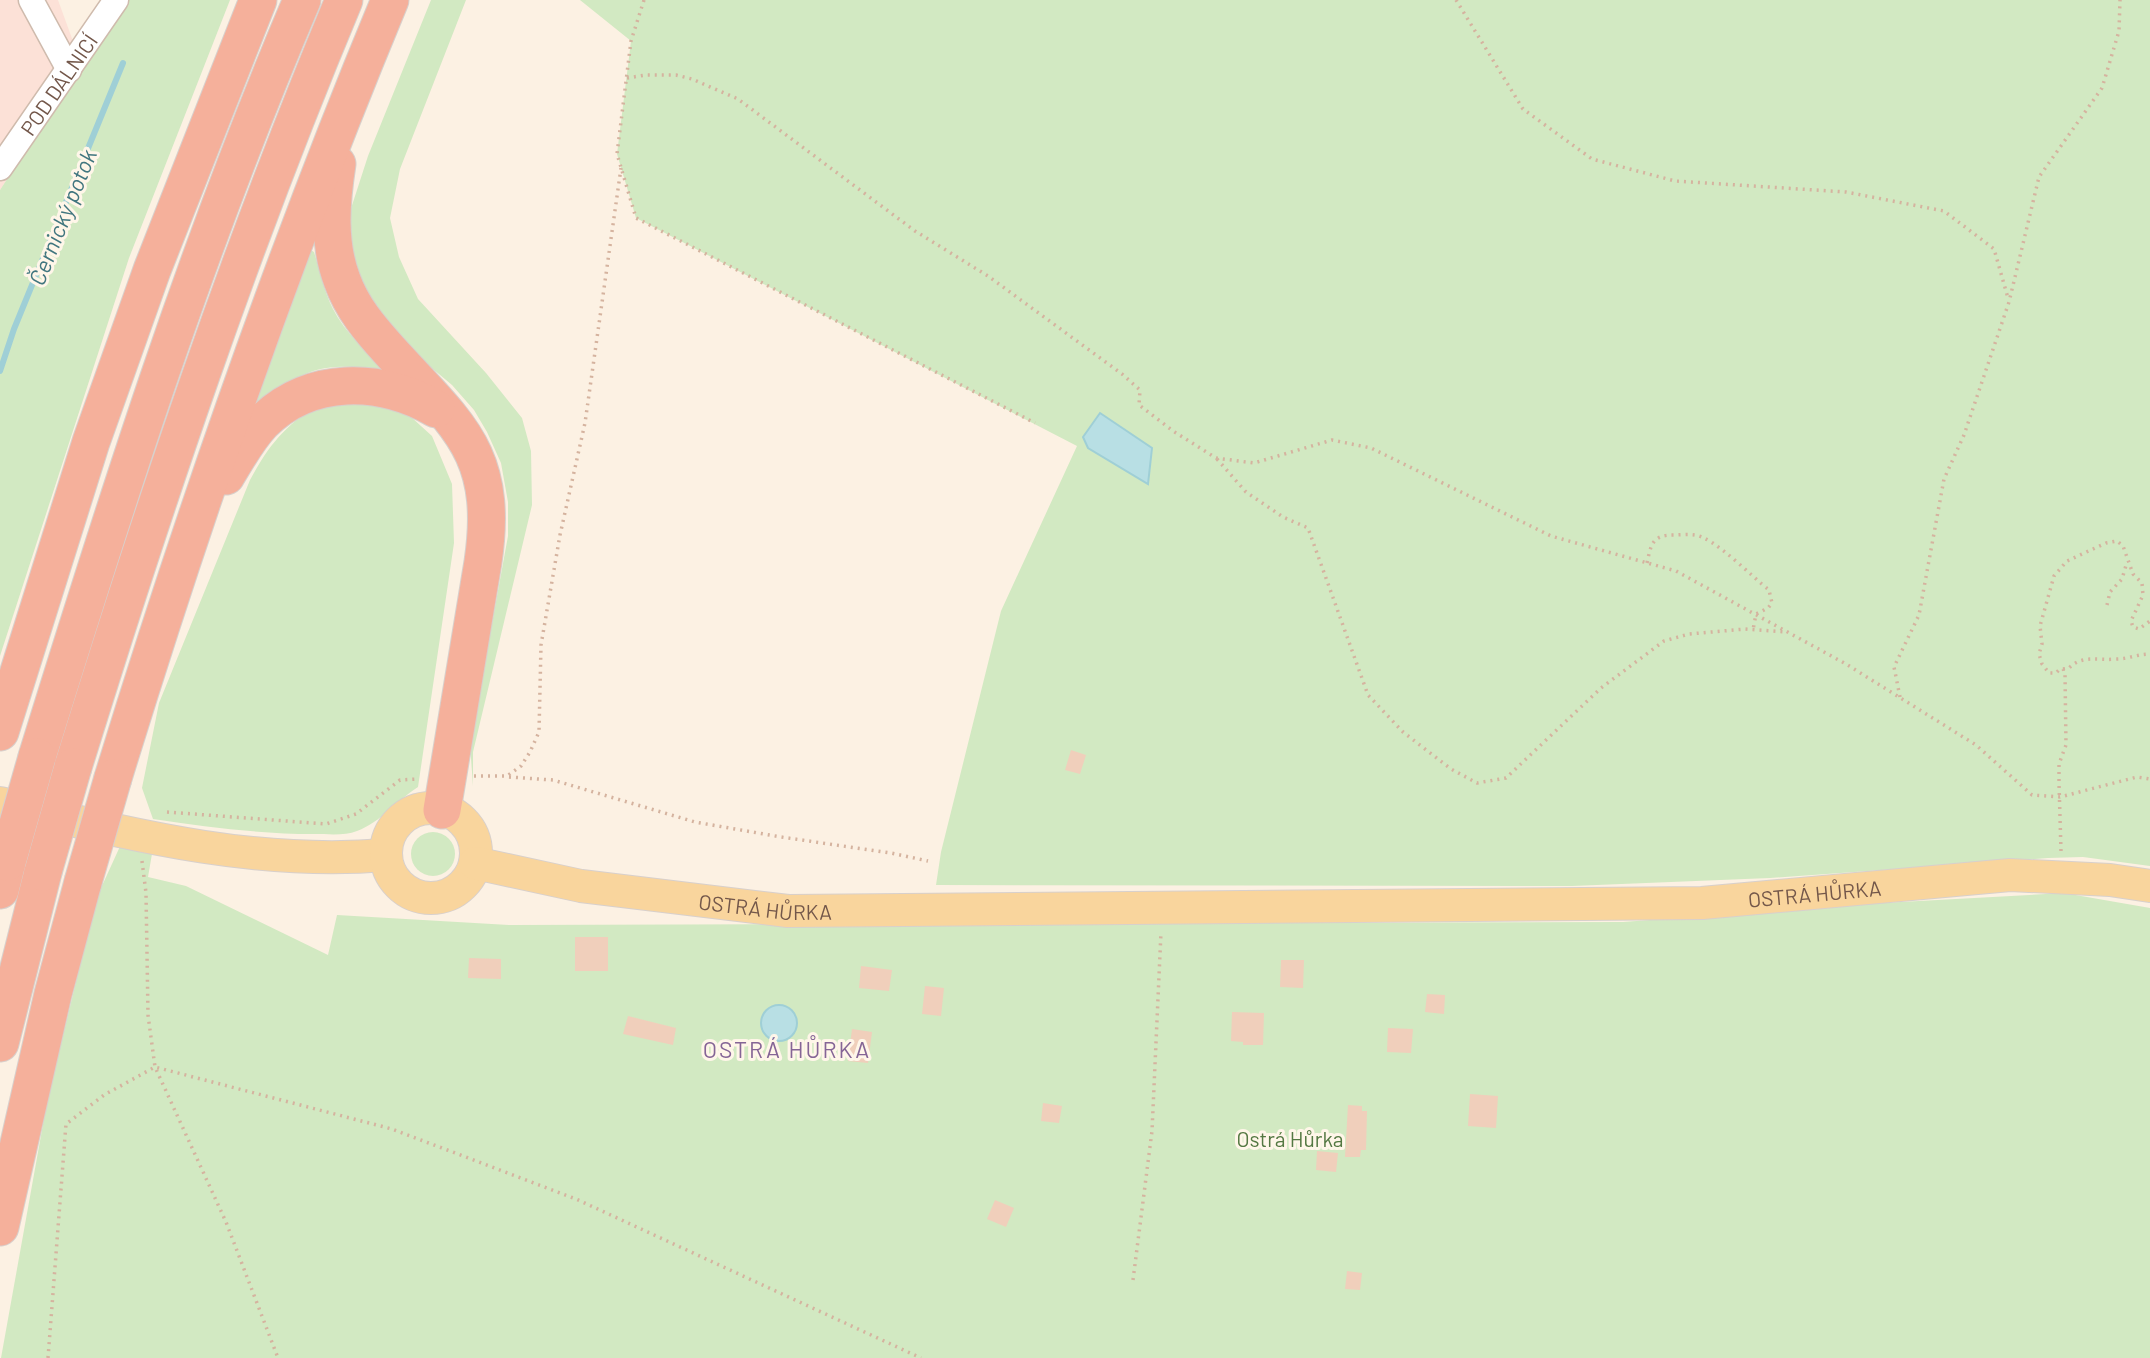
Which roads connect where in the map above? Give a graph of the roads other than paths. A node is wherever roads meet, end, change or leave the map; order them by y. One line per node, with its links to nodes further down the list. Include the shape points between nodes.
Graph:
1 (31, 0): 7 (street)
2 (116, 0): 7 (street, POD DÁLNICÍ)
3 (258, 0): 13 (highway, via 152,270 91,442)
4 (302, 0): 18 (highway, bridge, via 217,212 134,448)
5 (344, 0): 20 (highway, bridge, via 255,222 170,459 73,767)
6 (390, 0): 8 (highway)
7 (69, 69): 9 (street, POD DÁLNICÍ)
8 (345, 111): 11 (highway, via 331,216 341,280 372,332); 12 (highway, via 296,233)
9 (7, 151): 10 (street, POD DÁLNICÍ)
10 (0, 168)
11 (453, 421): 12 (highway, via 423,401 365,385 328,388 294,400 252,435); 14 (highway, via 478,462 488,514)
12 (184, 551): 21 (highway, bridge, via 83,882)
13 (0, 732)
14 (445, 789): 16 (main road, via 428,808 415,811 393,828); 17 (main road, via 473,836)
15 (0, 803): 16 (main road, via 184,845 316,858)
16 (386, 855): 17 (main road, via 396,881 420,897 448,895 460,888)
17 (475, 863): 19 (main road, OSTRÁ HŮRKA, via 580,886 788,911 1702,904 2010,875)
18 (3, 876)
19 (2150, 886)
20 (0, 1043)
21 (0, 1227)

